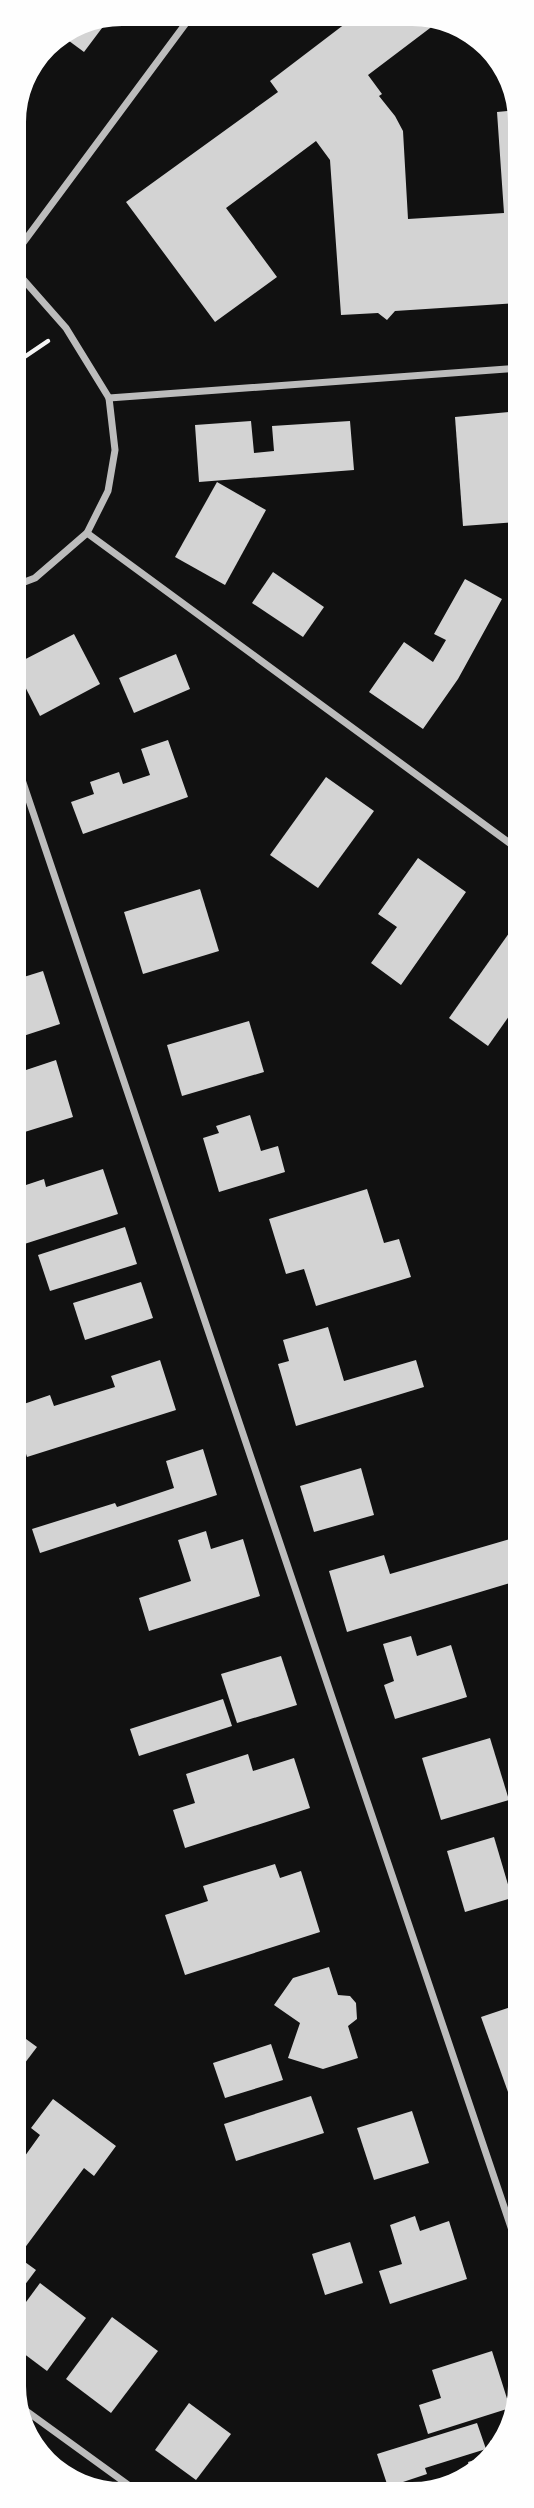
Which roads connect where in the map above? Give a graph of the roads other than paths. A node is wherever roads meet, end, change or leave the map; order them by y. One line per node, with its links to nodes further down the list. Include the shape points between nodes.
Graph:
1 (184, 26): 2 (street)
2 (26, 239)
3 (26, 283): 5 (street, via 66,328)
4 (508, 369): 5 (street)
5 (108, 398): 6 (street, via 115,450 108,491)
6 (87, 533): 7 (street); 9 (street)
7 (26, 581)
8 (26, 792): 10 (street)
9 (508, 842)
10 (508, 2219)
11 (32, 2415): 12 (street)
12 (124, 2482)

